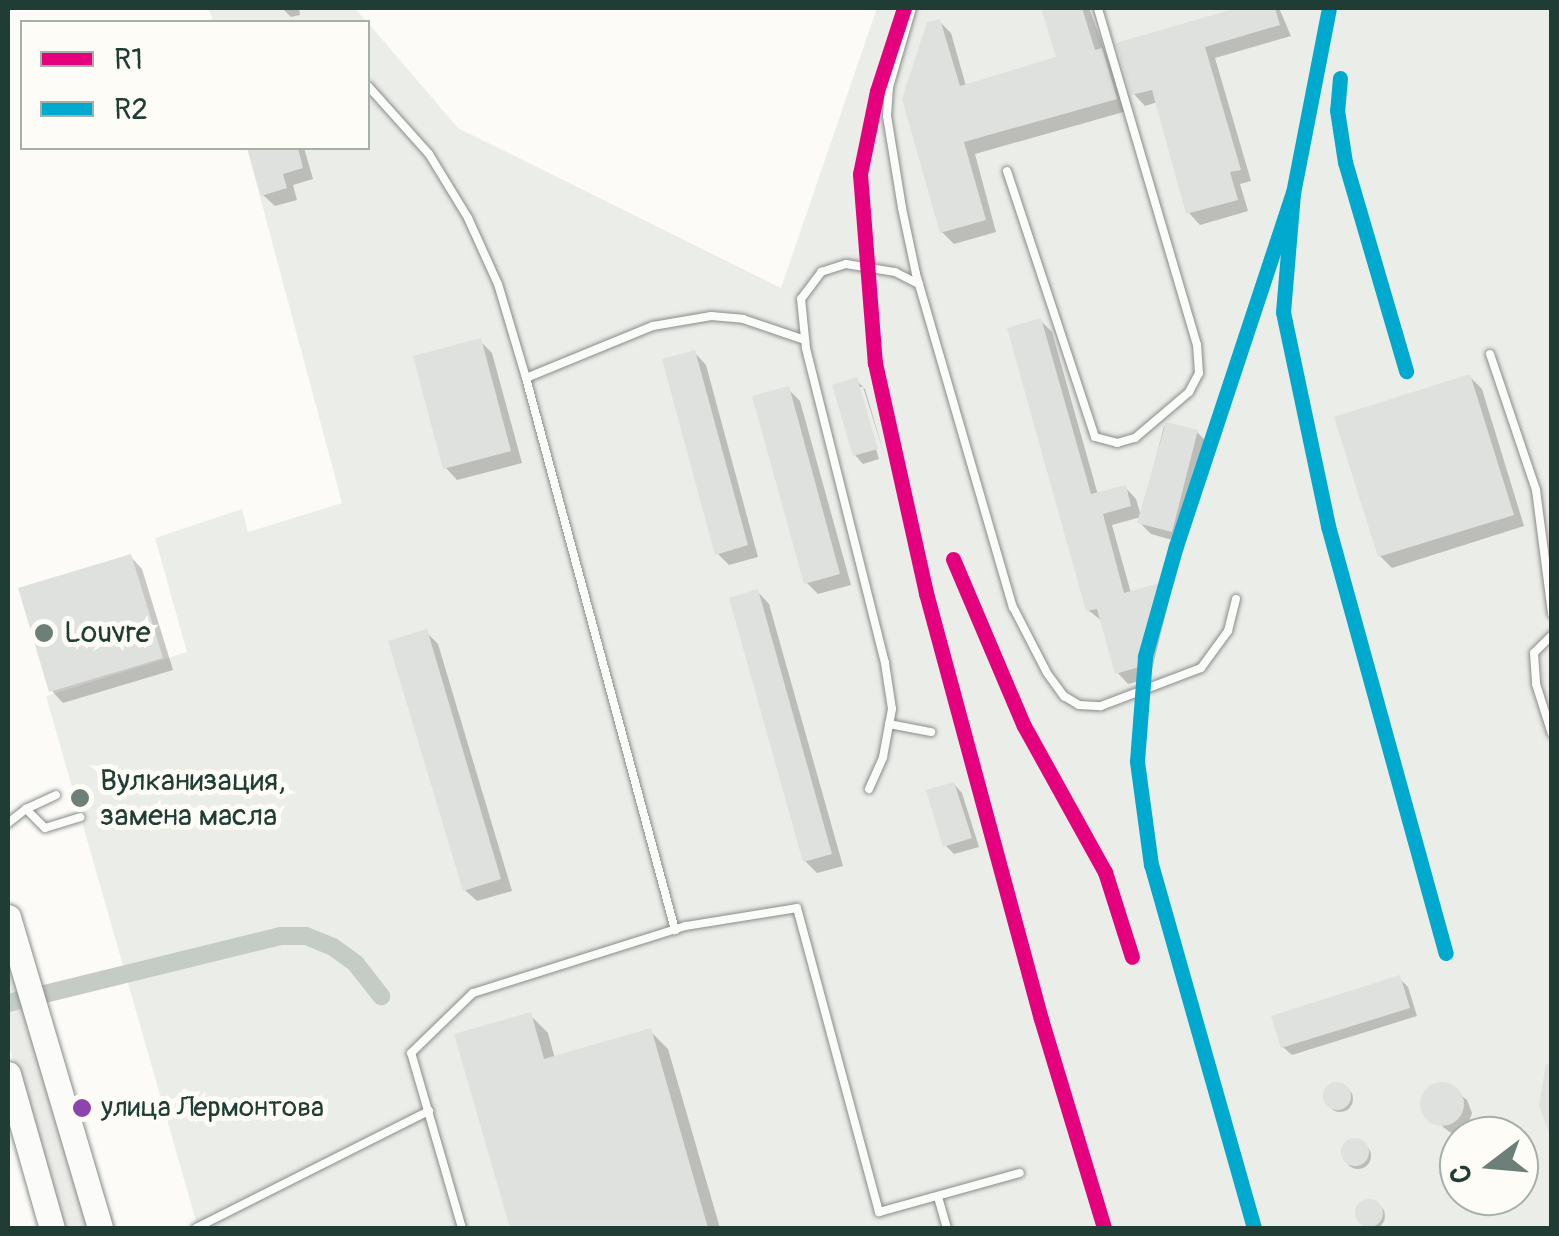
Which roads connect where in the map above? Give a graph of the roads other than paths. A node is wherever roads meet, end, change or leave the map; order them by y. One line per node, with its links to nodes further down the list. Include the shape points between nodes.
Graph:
1 (912, 8): 5 (lane, via 888,87 887,116)
2 (1098, 8): 4 (lane, via 1198,344 1199,373 1189,392 1136,438 1117,443 1095,437)
3 (370, 88): 8 (lane, via 428,154 468,218 498,284)
4 (1007, 171)
5 (919, 284): 6 (lane, via 872,267 846,264 822,272 802,299); 9 (lane, via 1013,607 1064,696 1078,705 1101,706 1201,668 1228,630)
6 (804, 340): 8 (lane, via 743,319 711,316 652,326); 12 (lane, via 886,664)
7 (1490, 354): 10 (lane, via 1536,490)
8 (526, 378): 21 (lane)
9 (1236, 599)
10 (1552, 614)
11 (1552, 635): 14 (lane, via 1534,653)
12 (889, 724): 13 (lane); 15 (lane)
13 (931, 732)
14 (1552, 734)
15 (870, 789)
16 (56, 795): 17 (lane)
17 (26, 809): 18 (lane, via 45,828); 19 (lane)
18 (80, 817)
19 (8, 823)
20 (8, 917): 27 (main road)
21 (675, 930): 23 (lane, via 473,993 410,1053); 25 (lane, via 796,908 879,1212)
22 (8, 1074): 26 (main road)
23 (429, 1111): 28 (lane); 29 (lane)
24 (1020, 1173): 25 (lane)
25 (938, 1196): 30 (lane)
26 (52, 1228)
27 (100, 1228)
28 (196, 1228)
29 (462, 1228)
30 (947, 1228)

